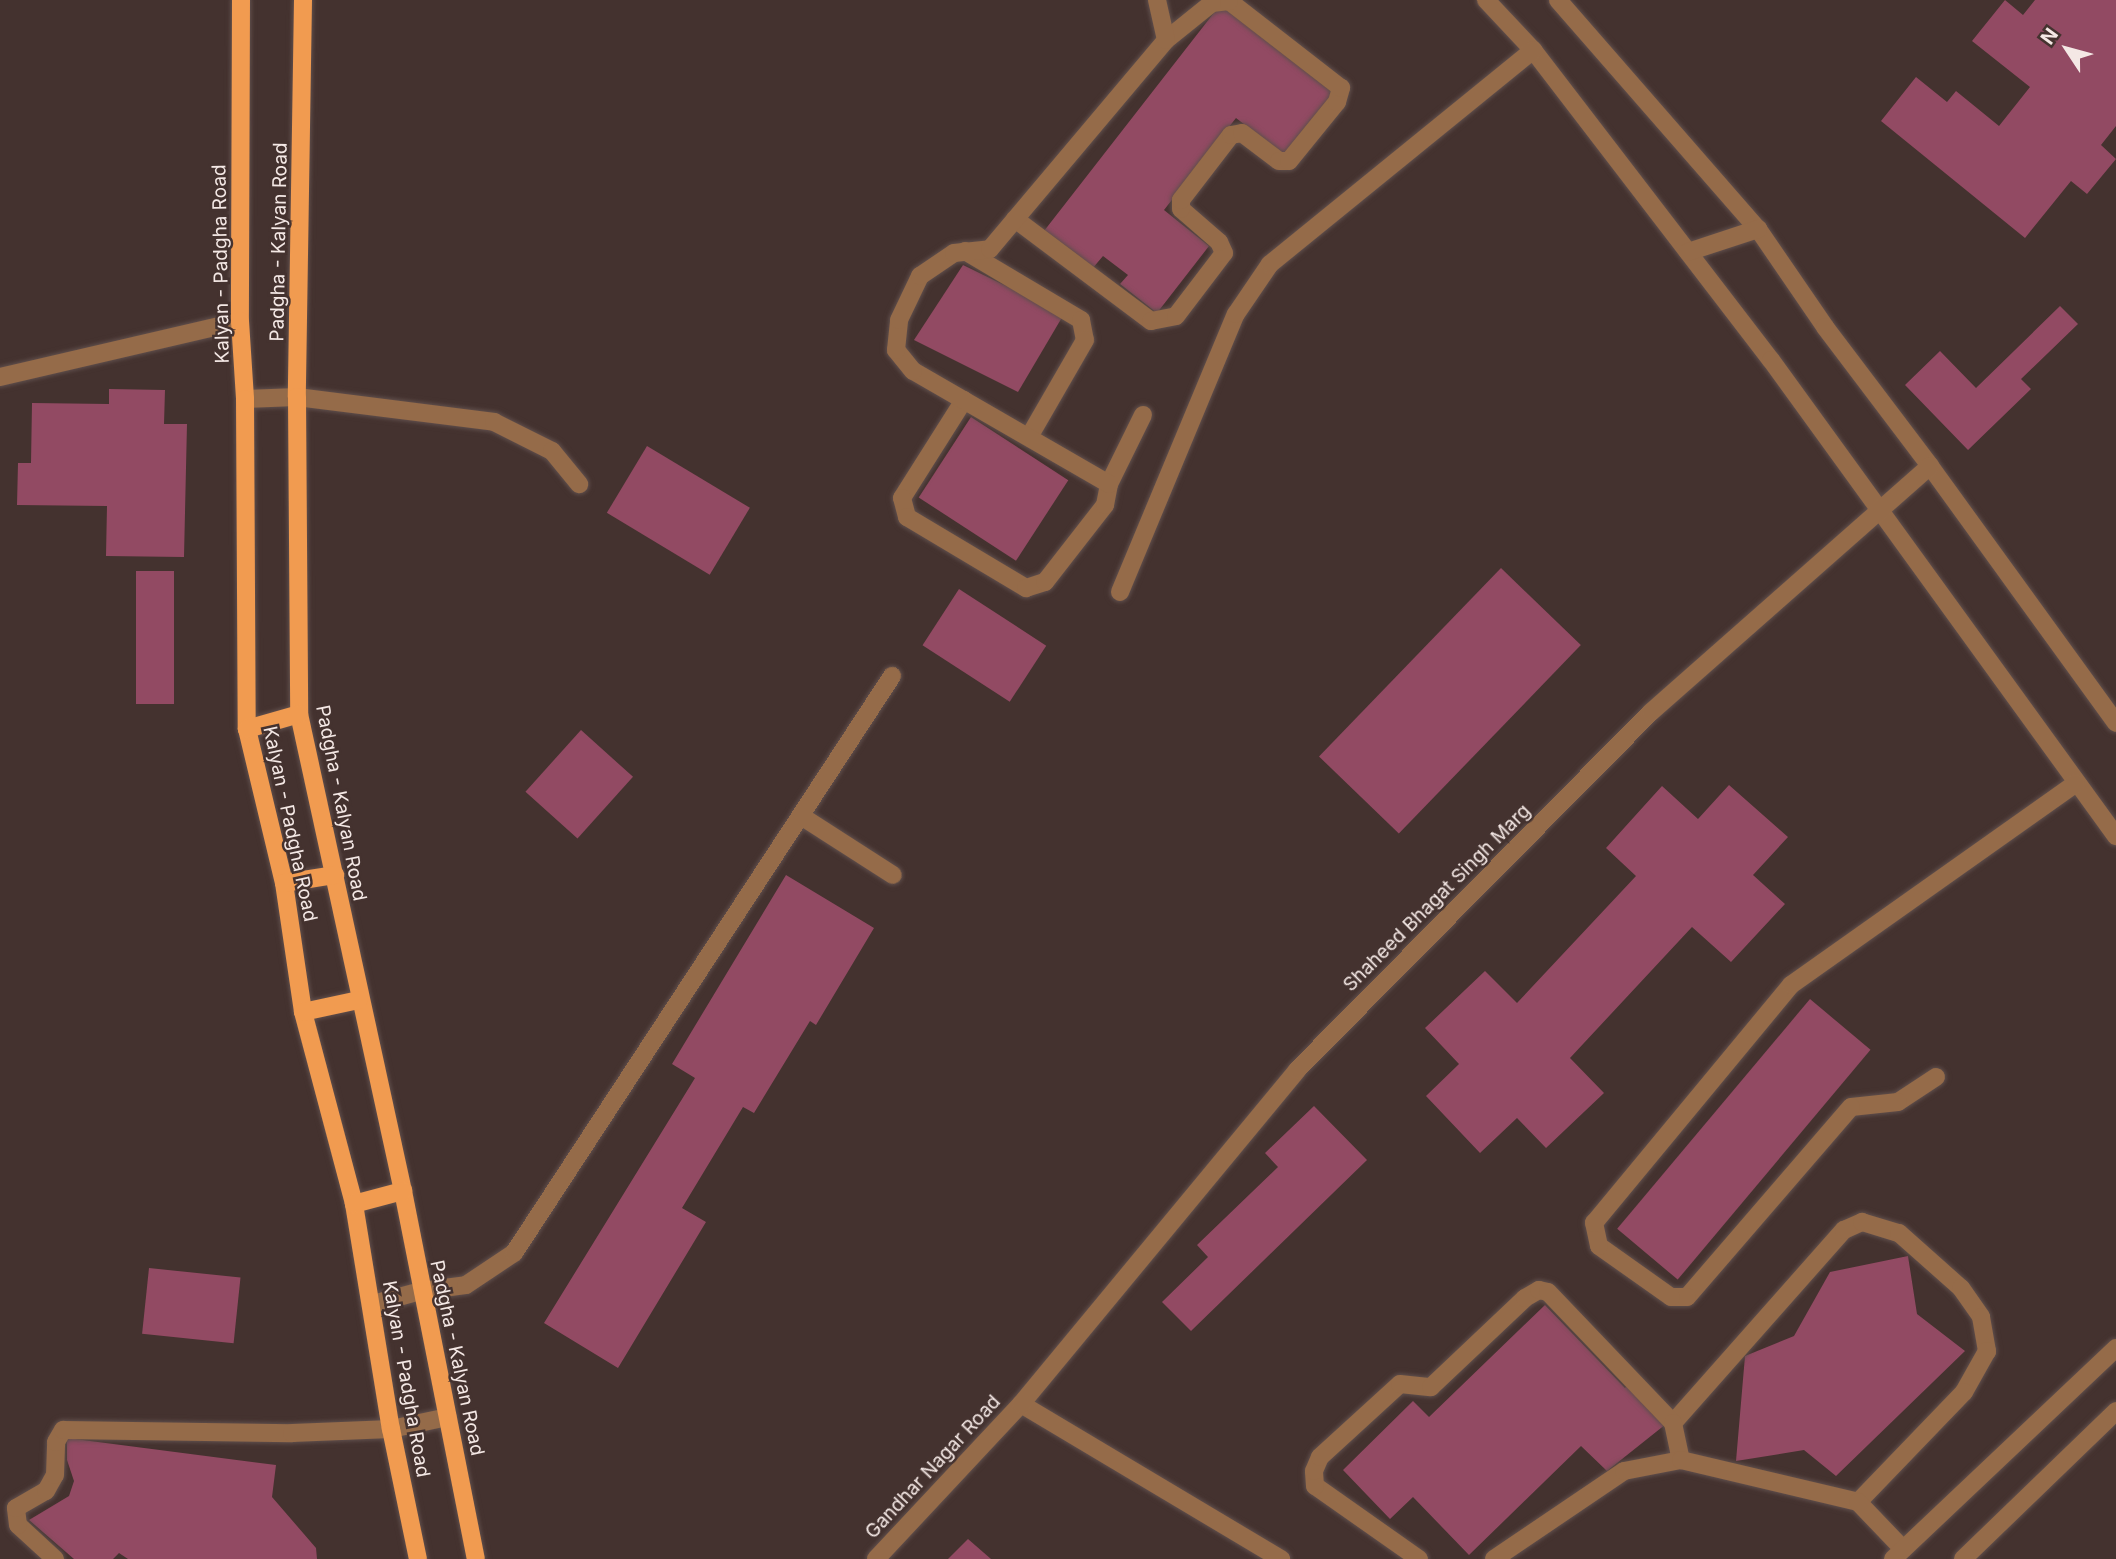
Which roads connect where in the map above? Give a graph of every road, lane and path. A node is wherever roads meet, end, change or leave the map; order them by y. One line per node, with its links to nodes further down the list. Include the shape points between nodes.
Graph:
1 (240, 0): 12 (main road, Kalyan - Padgha Road)
2 (303, 0): 14 (main road, Padgha - Kalyan Road)
3 (1157, 0): 6 (street)
4 (1486, 0): 7 (street)
5 (1558, 0): 9 (street)
6 (1166, 40): 8 (street); 8 (street, via 1212,3 1229,1 1341,88 1337,102 1289,160 1279,160 1242,133 1231,135 1181,200 1181,209 1219,242 1224,253 1175,316 1152,321)
7 (1533, 50): 11 (street); 23 (street, via 1270,264 1236,314)
8 (1015, 219): 10 (street, via 990,249)
9 (1758, 229): 11 (street); 19 (street)
10 (965, 251): 16 (street, via 954,253 920,276 899,320 896,350 913,371); 18 (street, via 1082,320 1085,340)
11 (1688, 252): 22 (street)
12 (240, 321): 13 (street); 15 (main road, Kalyan - Padgha Road)
13 (0, 377)
14 (297, 397): 15 (street); 20 (street, via 494,422 552,451); 25 (main road, Padgha - Kalyan Road)
15 (244, 399): 27 (main road, Kalyan - Padgha Road)
16 (964, 400): 18 (street); 21 (street, via 902,498 907,517 1026,588 1045,582 1105,505)
17 (1143, 415): 21 (street)
18 (1028, 437): 21 (street)
19 (1930, 466): 22 (street, Shaheed Bhagat Singh Marg); 26 (street)
20 (579, 484)
21 (1109, 484)
22 (1878, 511): 28 (street); 42 (street, Shaheed Bhagat Singh Marg, via 1651,712 1297,1070)
23 (1121, 592)
24 (892, 676): 29 (street)
25 (299, 713): 27 (main road); 31 (main road, Padgha - Kalyan Road)
26 (2116, 723)
27 (247, 729): 33 (main road, Kalyan - Padgha Road)
28 (2076, 783): 30 (street); 36 (street, via 1791,985 1594,1223 1599,1246 1671,1297 1687,1297 1851,1107 1898,1102)
29 (801, 816): 32 (street); 39 (street, via 514,1253 466,1284)
30 (2116, 836)
31 (334, 875): 33 (main road); 34 (main road, Padgha - Kalyan Road)
32 (893, 875)
33 (284, 883): 35 (main road, Kalyan - Padgha Road)
34 (359, 1000): 35 (main road); 37 (main road, Padgha - Kalyan Road)
35 (303, 1012): 38 (main road, Kalyan - Padgha Road)
36 (1936, 1077)
37 (403, 1191): 38 (main road); 39 (main road, Padgha - Kalyan Road)
38 (354, 1205): 40 (main road, Kalyan - Padgha Road)
39 (421, 1291): 40 (street); 44 (main road, Padgha - Kalyan Road)
40 (373, 1304): 46 (main road, Kalyan - Padgha Road)
41 (2116, 1348): 49 (street)
42 (1021, 1404): 53 (street, Gandhar Nagar Road); 54 (street)
43 (2116, 1411): 57 (street)
44 (448, 1417): 46 (street); 52 (main road, Padgha - Kalyan Road)
45 (1673, 1423): 47 (street); 48 (street, via 1844,1230 1862,1222 1899,1233 1961,1288 1981,1317 1987,1350 1964,1392); 55 (street, via 1548,1292 1539,1290 1431,1387 1399,1384 1320,1457 1314,1471 1315,1486)
46 (391, 1429): 50 (street, via 292,1433 64,1430 57,1442 55,1475 46,1491 16,1508 18,1525); 51 (main road, Kalyan - Padgha Road)
47 (1681, 1460): 48 (street); 56 (street, via 1624,1471)
48 (1858, 1502): 49 (street)
49 (1898, 1554)
50 (55, 1559)
51 (418, 1559)
52 (475, 1559)
53 (876, 1559)
54 (1282, 1559)
55 (1419, 1559)
56 (1494, 1559)
57 (1963, 1559)

